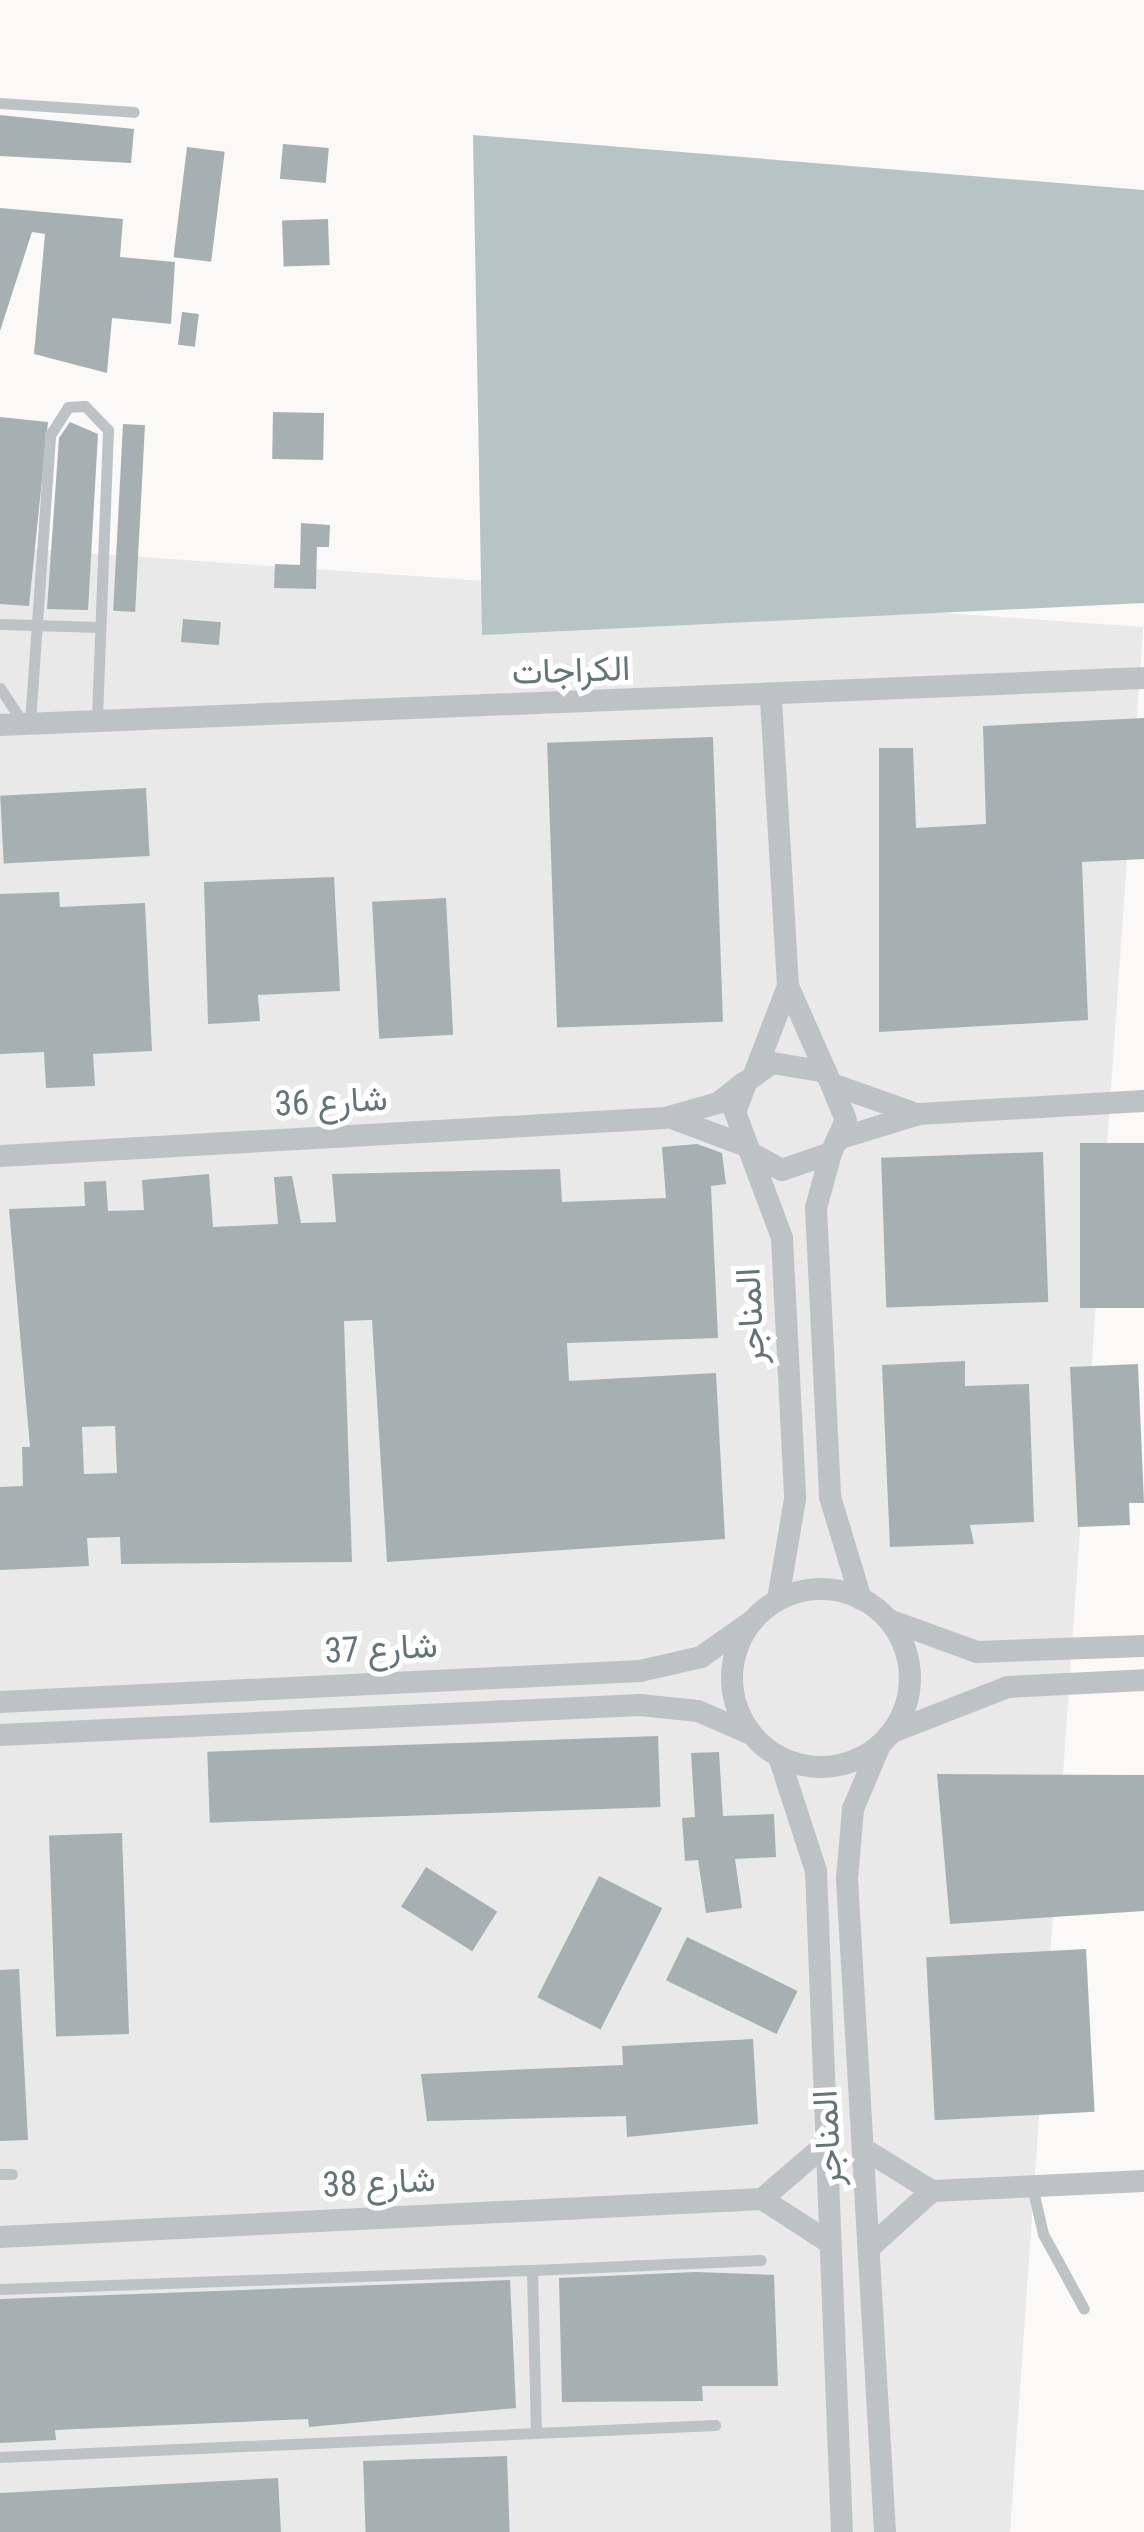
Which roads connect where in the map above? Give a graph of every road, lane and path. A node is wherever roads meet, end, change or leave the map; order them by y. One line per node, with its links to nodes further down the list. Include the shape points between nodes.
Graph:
1 (0, 103): 2 (lane)
2 (134, 112)
3 (38, 622): 4 (lane); 5 (lane); 5 (lane, via 50,436 68,407 85,406 108,430); 10 (lane)
4 (0, 624)
5 (100, 627): 9 (lane)
6 (1144, 678): 8 (street, الكراجات)
7 (0, 688): 10 (lane)
8 (771, 700): 9 (street, الكراجات); 11 (street)
9 (97, 720): 10 (street, الكراجات)
10 (18, 724)
11 (788, 986): 12 (street); 13 (street)
12 (751, 1077): 13 (street, via 790,1060); 16 (street, شارع 36, via 718,1103); 18 (street, via 735,1112)
13 (832, 1079): 15 (street); 17 (street)
14 (1144, 1101): 15 (street)
15 (920, 1114): 17 (street)
16 (666, 1118): 18 (street, شارع 36); 19 (street, شارع 36)
17 (836, 1146): 18 (street, via 782,1170); 20 (street, المناجر, via 816,1208 830,1497)
18 (747, 1149): 21 (street, المناجر, via 782,1238 795,1499)
19 (0, 1156)
20 (861, 1599): 21 (street, via 811,1590); 22 (street)
21 (778, 1600): 23 (street)
22 (888, 1620): 24 (street, via 978,1652); 29 (street, via 910,1667)
23 (752, 1622): 26 (street, شارع 37, via 700,1657 640,1671); 27 (street, via 732,1669 735,1704)
24 (1144, 1646)
25 (1144, 1680): 29 (street, via 1008,1687)
26 (0, 1702)
27 (751, 1734): 28 (street, شارع 37, via 698,1711 640,1705); 30 (street)
28 (0, 1735)
29 (886, 1739): 30 (street, via 832,1767); 32 (street, المناجر, via 848,1844)
30 (779, 1757): 31 (street, المناجر, via 816,1871)
31 (826, 2144): 36 (street); 38 (street, المناجر)
32 (864, 2149): 35 (street); 39 (street, المناجر)
33 (1144, 2181): 34 (street)
34 (1032, 2186): 35 (street); 43 (lane, via 1043,2234)
35 (932, 2191): 39 (street)
36 (762, 2200): 37 (street, شارع 38); 38 (street)
37 (0, 2238)
38 (830, 2243): 47 (street, المناجر)
39 (870, 2248): 48 (street, المناجر)
40 (760, 2260): 41 (lane)
41 (532, 2270): 42 (lane); 45 (lane)
42 (0, 2289)
43 (1084, 2309)
44 (715, 2425): 45 (lane)
45 (536, 2433): 46 (lane)
46 (0, 2457)
47 (842, 2532)
48 (884, 2532)

